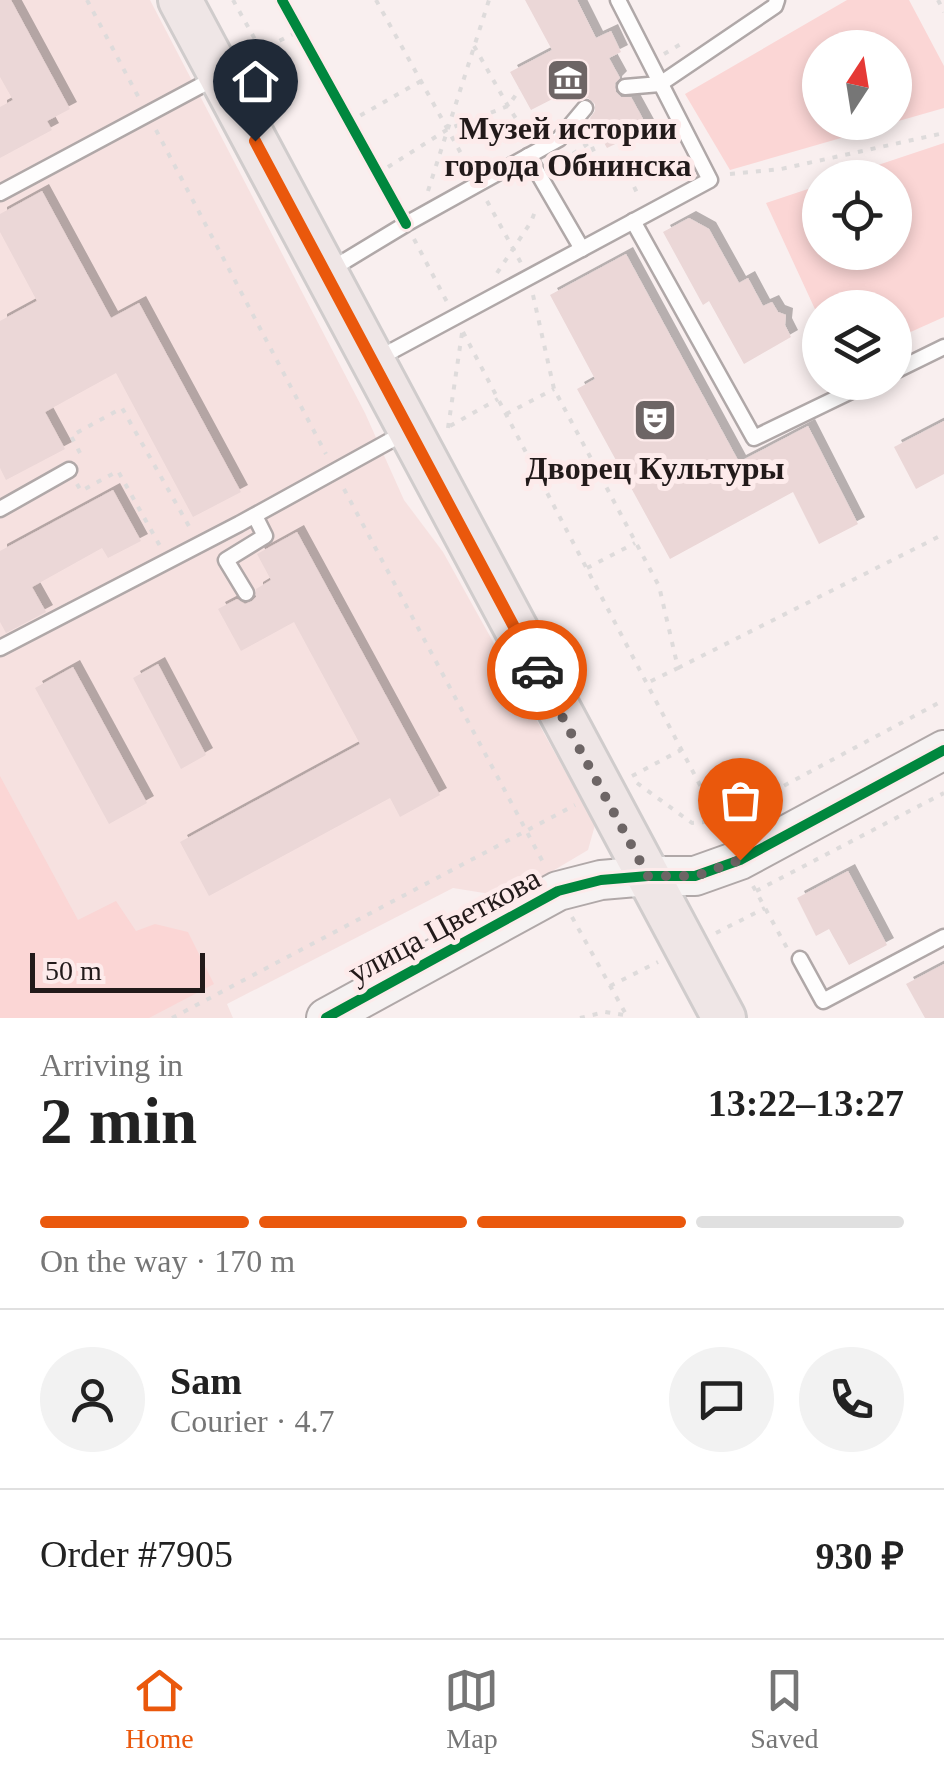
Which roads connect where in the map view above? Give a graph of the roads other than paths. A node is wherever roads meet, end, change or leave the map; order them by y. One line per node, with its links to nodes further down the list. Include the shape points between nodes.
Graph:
1 (180, 0): 4 (main road)
2 (618, 0): 5 (lane)
3 (777, 0): 5 (lane)
4 (220, 75): 9 (lane); 12 (main road)
5 (660, 84): 6 (lane); 10 (lane, via 710,180)
6 (626, 88)
7 (585, 108): 8 (lane, via 559,139)
8 (528, 156): 11 (lane); 12 (lane)
9 (0, 193)
10 (634, 221): 11 (lane); 16 (lane, via 754,438)
11 (582, 249): 14 (lane)
12 (325, 273): 14 (main road)
13 (944, 347): 15 (lane)
14 (372, 362): 17 (main road)
15 (912, 363)
16 (833, 400)
17 (409, 430): 20 (lane); 24 (main road)
18 (68, 470): 19 (lane)
19 (0, 509)
20 (254, 516): 21 (lane, via 266,536 226,560); 22 (lane)
21 (246, 594)
22 (0, 648)
23 (944, 750): 24 (street, улица Цветкова, via 748,876)
24 (648, 876): 27 (street, улица Цветкова, via 558,890); 28 (main road)
25 (944, 938): 26 (lane, via 823,1002)
26 (800, 958)
27 (326, 1018)
28 (724, 1018)

